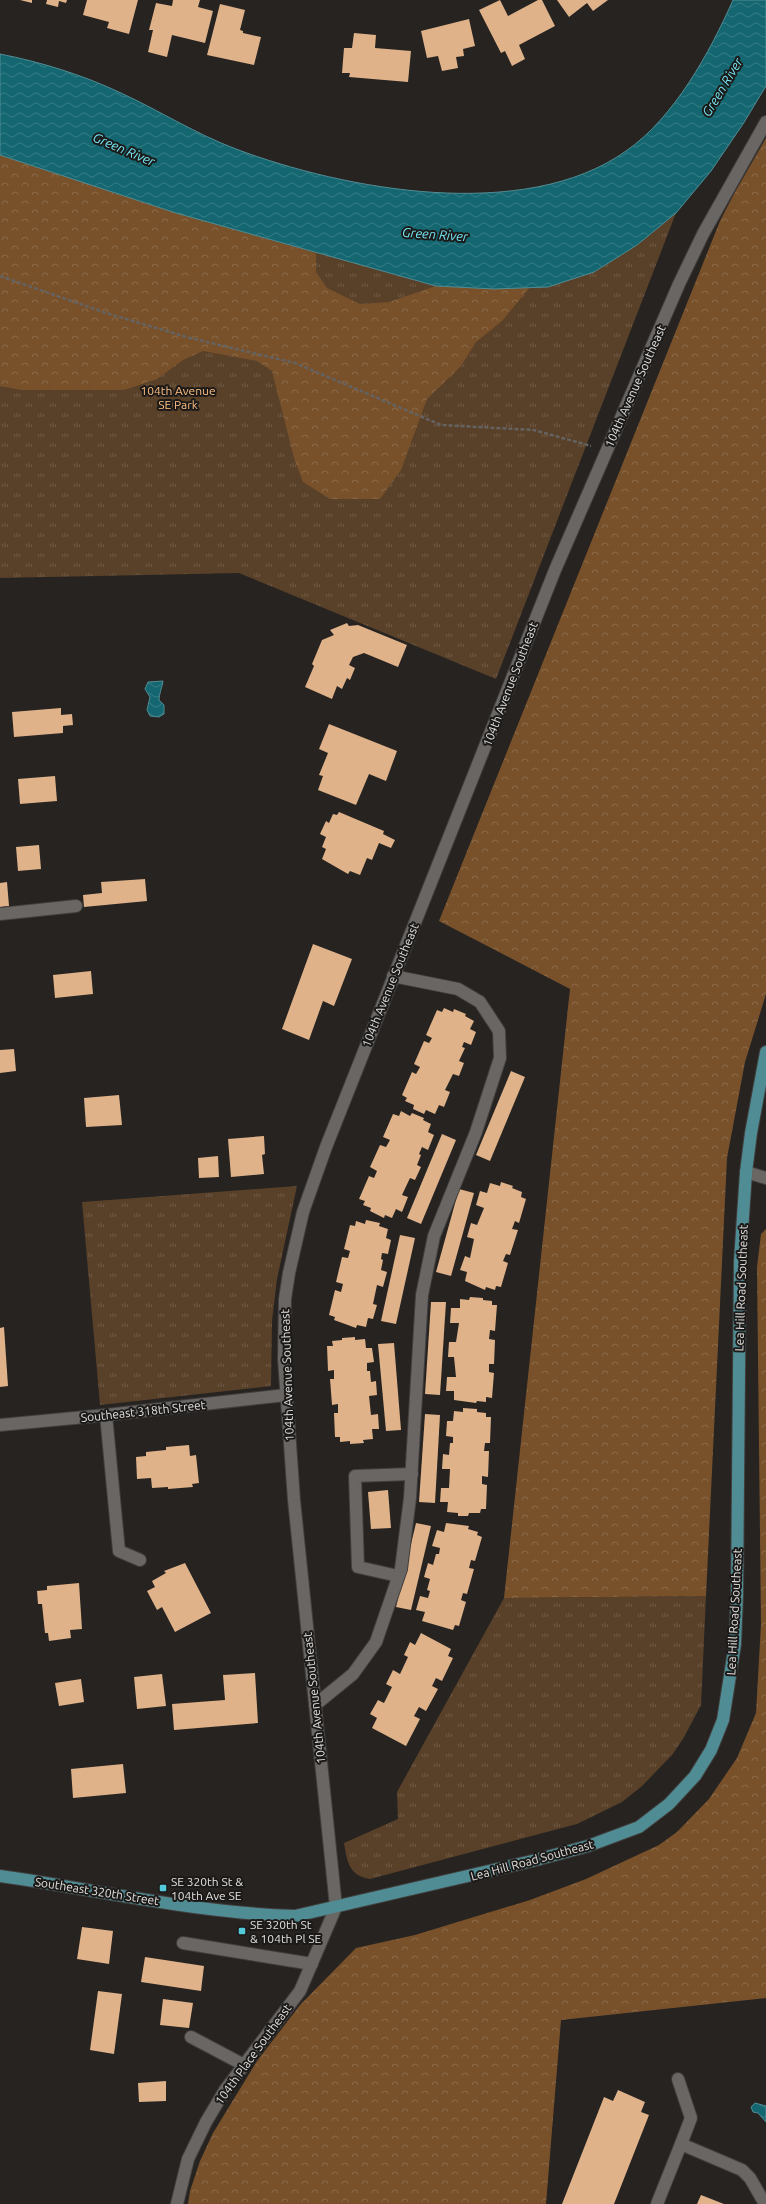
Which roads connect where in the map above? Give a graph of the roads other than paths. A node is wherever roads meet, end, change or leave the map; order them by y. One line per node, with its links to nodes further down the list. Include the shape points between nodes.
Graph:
1 (766, 122): 4 (street, 104th Avenue Southeast, via 703,234 607,450 555,570)
2 (76, 906): 3 (street)
3 (0, 914)
4 (393, 976): 8 (street, 104th Avenue Southeast, via 303,1212 285,1299); 11 (street, via 458,989 480,1002 499,1031 500,1058 476,1132 434,1236 422,1296)
5 (766, 1052): 6 (main road, Lea Hill Road Southeast)
6 (746, 1172): 7 (street); 16 (main road, Lea Hill Road Southeast, via 739,1306 738,1587 735,1644 723,1720 711,1750 695,1776 669,1804 639,1827 588,1846 532,1861)
7 (766, 1178)
8 (286, 1395): 9 (street, Southeast 318th Street); 14 (street, 104th Avenue Southeast, via 293,1493)
9 (106, 1415): 10 (street, Southeast 318th Street); 12 (street, via 119,1551)
10 (0, 1425)
11 (412, 1474): 13 (street); 13 (street, via 355,1476 358,1567)
12 (140, 1560)
13 (398, 1576): 14 (street, via 376,1642 353,1674)
14 (315, 1705): 16 (street, 104th Avenue Southeast)
15 (0, 1876): 16 (main road, Southeast 320th Street, via 192,1907 260,1915 295,1916)
16 (336, 1907): 18 (street, 104th Place Southeast)
17 (183, 1943): 18 (street)
18 (312, 1964): 20 (street, 104th Place Southeast, via 300,1991)
19 (191, 2037): 20 (street)
20 (244, 2065): 23 (street, 104th Place Southeast, via 206,2122 188,2159)
21 (678, 2079): 22 (street, via 691,2118)
22 (681, 2144): 24 (street); 25 (street, via 742,2170)
23 (177, 2204)
24 (657, 2204)
25 (766, 2204)

